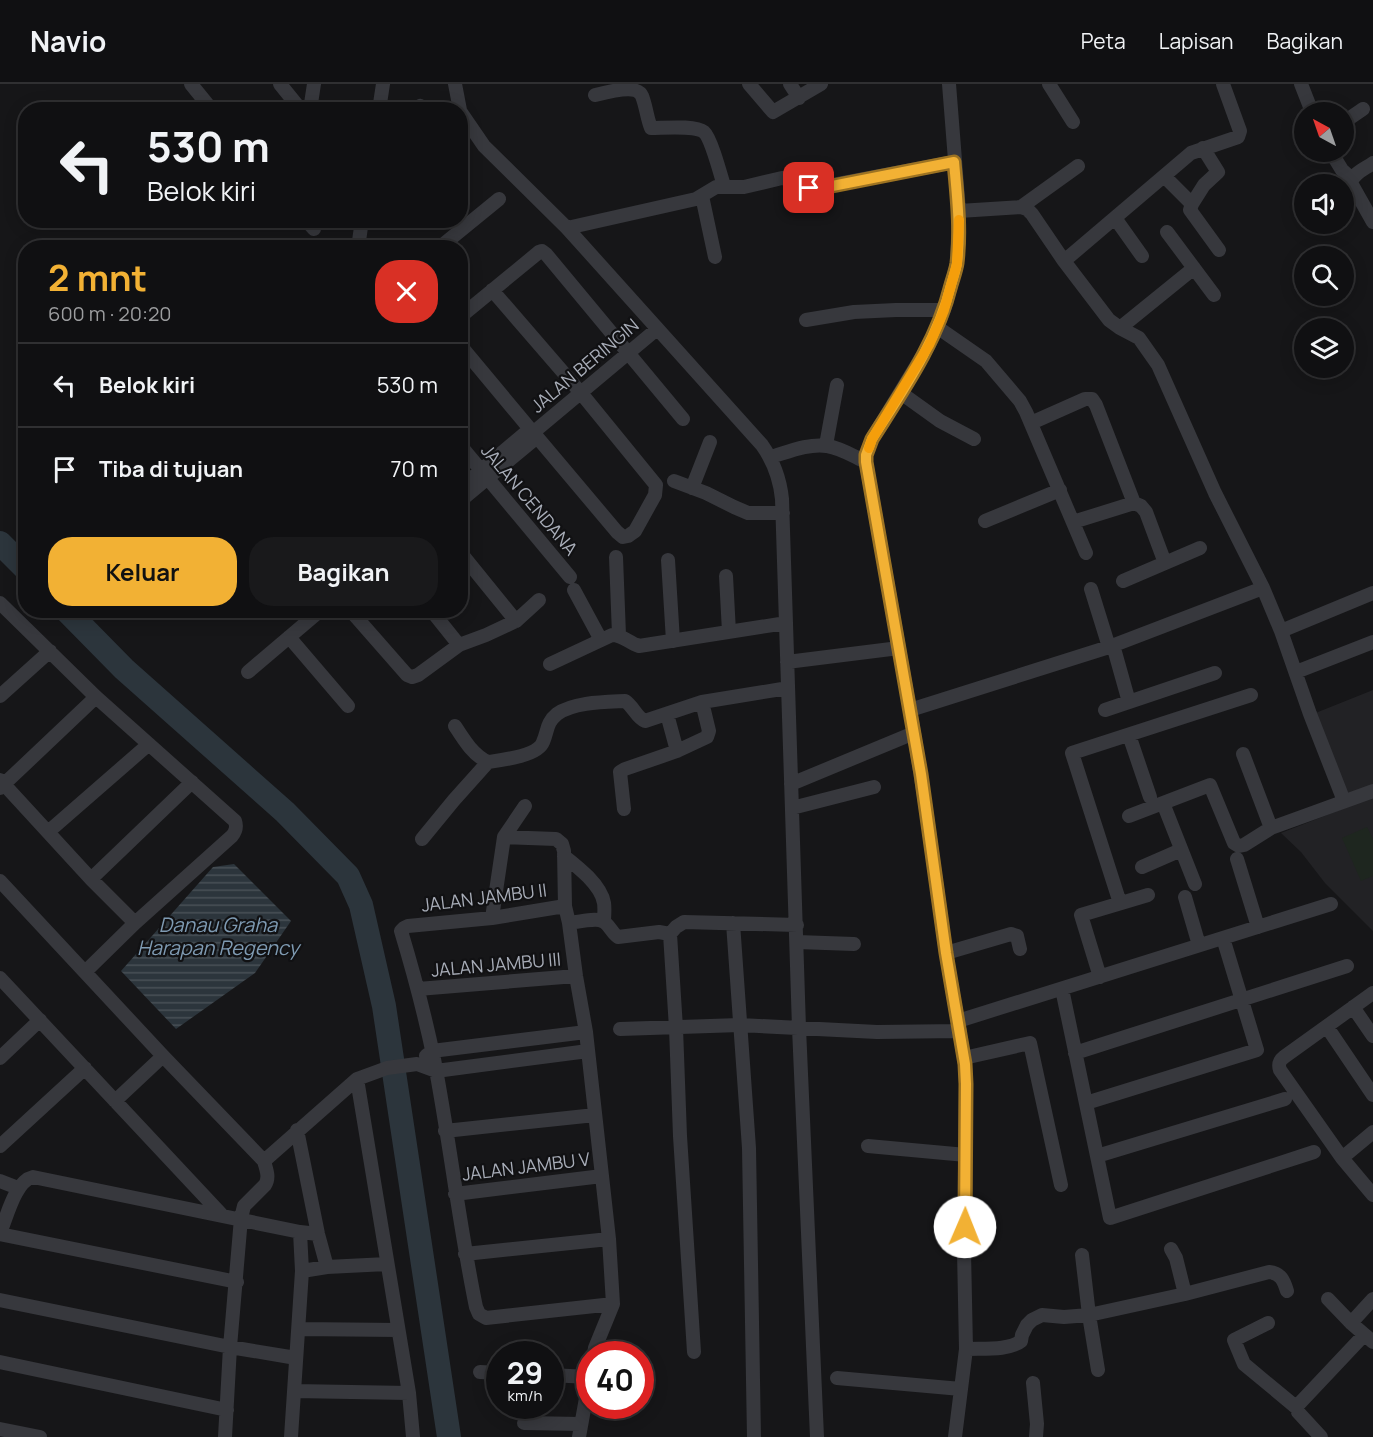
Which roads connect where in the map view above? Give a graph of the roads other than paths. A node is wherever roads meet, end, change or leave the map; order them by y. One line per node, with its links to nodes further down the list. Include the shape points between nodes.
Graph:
1 (191, 84): 15 (street)
2 (280, 84): 16 (street)
3 (314, 84): 17 (street)
4 (383, 84): 18 (street)
5 (748, 84): 14 (street, via 773,112)
6 (790, 84): 14 (street)
7 (821, 84): 14 (street)
8 (949, 84): 26 (street)
9 (1049, 84): 24 (street)
10 (1223, 84): 25 (street, via 1240,134)
11 (1301, 84): 20 (street)
12 (456, 85): 19 (street)
13 (595, 95): 33 (street, via 635,87 642,92 651,128 704,132)
14 (800, 98)
15 (206, 102)
16 (300, 102)
17 (310, 102)
18 (380, 102)
19 (459, 102)
20 (1308, 102)
21 (1363, 109): 22 (street)
22 (1354, 115)
23 (468, 122): 44 (street, via 484,146)
24 (1073, 122)
25 (1203, 148): 31 (street); 37 (street, via 1218,172 1203,185)
26 (954, 162): 33 (street, via 817,189 782,178 744,187); 39 (street)
27 (1337, 162): 30 (street)
28 (1373, 163): 32 (street)
29 (1078, 166): 38 (street)
30 (1347, 174)
31 (1164, 176): 37 (street); 40 (street)
32 (1354, 177)
33 (724, 186): 35 (street)
34 (1354, 189): 41 (street)
35 (702, 196): 44 (street); 49 (street)
36 (499, 199): 42 (street)
37 (1192, 204): 47 (street, via 1190,210)
38 (1021, 207): 39 (street); 50 (street, via 1032,214)
39 (959, 210): 55 (street, via 957,264)
40 (1115, 218): 48 (street); 50 (street)
41 (1373, 222)
42 (468, 225)
43 (464, 228): 46 (street)
44 (567, 228): 58 (street)
45 (1167, 231): 51 (street)
46 (450, 240)
47 (1219, 250)
48 (1142, 256)
49 (715, 257)
50 (1064, 261): 59 (street, via 1109,321)
51 (1194, 268): 53 (street); 59 (street)
52 (492, 290): 54 (street); 60 (street, via 542,251); 63 (street)
53 (1214, 295)
54 (468, 310)
55 (944, 310): 56 (street, via 854,312); 57 (street)
56 (806, 320)
57 (937, 327): 64 (street); 66 (street, via 986,360 1020,400)
58 (657, 328): 60 (street, JALAN BERINGIN); 72 (street)
59 (1120, 328): 92 (street, via 1139,338 1158,365)
60 (629, 352): 63 (street, JALAN BERINGIN); 65 (street)
61 (468, 354): 67 (street)
62 (837, 385): 70 (street)
63 (581, 393): 67 (street, JALAN BERINGIN); 67 (street, via 656,485 656,495 635,531 626,537 617,532)
64 (901, 393): 68 (street, via 922,410); 73 (street, via 872,439)
65 (683, 418)
66 (1031, 423): 78 (street); 80 (street, via 1092,399)
67 (534, 432): 74 (street, JALAN BERINGIN)
68 (974, 439)
69 (710, 442): 77 (street)
70 (826, 445): 72 (street); 73 (street)
71 (468, 454): 74 (street, JALAN CENDANA)
72 (771, 457): 81 (street, via 781,486)
73 (866, 462): 111 (street)
74 (485, 474): 76 (street, JALAN BERINGIN); 79 (street, JALAN BERINGIN); 106 (street, JALAN CENDANA, via 572,583)
75 (674, 482): 77 (street)
76 (468, 484)
77 (692, 488): 81 (street, via 748,513)
78 (1060, 490): 82 (street); 83 (street)
79 (468, 492)
80 (1134, 503): 83 (street); 89 (street, via 1146,512)
81 (783, 513): 101 (street)
82 (985, 521)
83 (1073, 522): 85 (street)
84 (1200, 548): 89 (street)
85 (1086, 553)
86 (616, 557): 104 (street)
87 (668, 560): 107 (street)
88 (468, 562): 100 (street)
89 (1166, 563): 91 (street)
90 (726, 576): 103 (street)
91 (1123, 581)
92 (1263, 588): 102 (street); 110 (street)
93 (1091, 589): 110 (street)
94 (1373, 593): 102 (street)
95 (539, 600): 100 (street)
96 (1, 605): 112 (street)
97 (312, 618): 105 (street)
98 (357, 618): 109 (street, via 412,677)
99 (437, 618): 109 (street)
100 (516, 621): 109 (street)
101 (786, 623): 103 (street); 113 (street)
102 (1281, 631): 116 (street)
103 (729, 632): 107 (street)
104 (619, 635): 106 (street); 107 (street, via 639,646)
105 (289, 637): 115 (street); 124 (street)
106 (601, 640): 114 (street)
107 (673, 641)
108 (1373, 642): 116 (street)
109 (459, 645)
110 (1111, 646): 123 (street); 125 (street)
111 (899, 648): 113 (street); 125 (street)
112 (50, 651): 120 (street); 121 (street)
113 (787, 662): 118 (street)
114 (550, 664)
115 (248, 672)
116 (1296, 672): 141 (street)
117 (1215, 673): 123 (street)
118 (788, 688): 122 (street); 136 (street)
119 (1251, 695): 130 (street)
120 (0, 696)
121 (96, 697): 131 (street); 137 (street)
122 (702, 702): 127 (street); 132 (street, via 708,734)
123 (1130, 702): 126 (street)
124 (348, 706)
125 (910, 710): 129 (street)
126 (1105, 710)
127 (667, 714): 132 (street); 134 (street, via 644,721 625,701 585,704 556,714 534,752)
128 (455, 726): 134 (street, via 478,756)
129 (914, 733): 136 (street); 175 (street)
130 (1129, 735): 140 (street); 159 (street, via 1072,753)
131 (149, 744): 135 (street); 147 (street)
132 (677, 751): 144 (street, via 620,772)
133 (1243, 754): 146 (street)
134 (489, 762): 149 (street)
135 (192, 782): 154 (street); 165 (street, via 235,821 235,832)
136 (792, 783): 143 (street)
137 (1, 784): 147 (street)
138 (874, 787): 143 (street)
139 (1373, 791): 141 (street)
140 (1156, 800): 145 (street); 146 (street, via 1210,785 1234,843 1244,845); 150 (street)
141 (1344, 801): 146 (street)
142 (525, 806): 148 (street)
143 (792, 808): 167 (street)
144 (624, 809)
145 (1129, 816)
146 (1271, 828)
147 (48, 832): 154 (street)
148 (504, 837): 151 (street, via 556,839 564,847); 162 (street)
149 (422, 839)
150 (1181, 850): 153 (street); 156 (street)
151 (564, 856): 161 (street); 163 (street, via 597,888 604,902)
152 (1237, 859): 168 (street)
153 (1142, 867)
154 (91, 879): 165 (street)
155 (0, 881): 177 (street)
156 (1195, 884)
157 (1148, 895): 159 (street)
158 (1185, 897): 173 (street)
159 (1120, 903): 179 (street, via 1081,915)
160 (1331, 904): 168 (street)
161 (565, 906): 162 (street, JALAN JAMBU II); 166 (street)
162 (492, 918): 182 (street, JALAN JAMBU II, via 404,928)
163 (604, 922): 166 (street, via 600,919); 169 (street, via 618,937)
164 (733, 922): 167 (street); 169 (street, via 684,922); 187 (street)
165 (135, 923): 177 (street)
166 (569, 923): 178 (street)
167 (797, 925): 171 (street)
168 (1258, 927): 170 (street)
169 (670, 934): 190 (street)
170 (1223, 938): 173 (street); 184 (street)
171 (797, 942): 172 (street); 191 (street)
172 (854, 944)
173 (1199, 945): 179 (street)
174 (1020, 949): 175 (street, via 1017,936 1011,934)
175 (946, 953): 188 (street)
176 (1347, 966): 184 (street)
177 (85, 972): 198 (street)
178 (576, 976): 182 (street, JALAN JAMBU III); 193 (street)
179 (1100, 976): 181 (street)
180 (0, 978): 186 (street)
181 (1062, 988): 188 (street); 197 (street)
182 (418, 990): 195 (street)
183 (1373, 993): 185 (street)
184 (1242, 1000): 197 (street); 208 (street, via 1257,1050)
185 (1353, 1007): 189 (street); 194 (street)
186 (40, 1020): 199 (street); 202 (street)
187 (740, 1025): 190 (street); 191 (street); 274 (street, via 748,1148)
188 (959, 1026): 191 (street, via 877,1032); 200 (street)
189 (1327, 1027): 205 (street); 218 (street, via 1280,1060 1279,1066)
190 (676, 1028): 192 (street); 254 (street)
191 (799, 1028): 275 (street)
192 (620, 1029)
193 (586, 1032): 195 (street); 196 (street)
194 (1373, 1036)
195 (432, 1051): 201 (street); 203 (street)
196 (588, 1052): 203 (street); 209 (street)
197 (1075, 1053): 208 (street)
198 (163, 1056): 207 (street); 219 (street)
199 (0, 1058)
200 (964, 1058): 216 (street); 222 (street, via 1030,1042)
201 (410, 1065): 203 (street); 204 (street)
202 (85, 1068): 207 (street); 213 (street)
203 (436, 1071): 211 (street)
204 (357, 1079): 210 (street); 235 (street)
205 (1373, 1095)
206 (1285, 1099): 217 (street)
207 (115, 1101): 226 (street)
208 (1086, 1104): 217 (street)
209 (595, 1114): 211 (street); 220 (street)
210 (297, 1130): 219 (street); 230 (street)
211 (445, 1131): 224 (street)
212 (1373, 1132): 218 (street)
213 (0, 1146)
214 (868, 1146): 216 (street)
215 (1314, 1152): 217 (street, via 1110,1218)
216 (966, 1155): 253 (street)
217 (1097, 1156)
218 (1342, 1158): 225 (street)
219 (264, 1161): 227 (street, via 265,1185 244,1206)
220 (602, 1176): 224 (street, JALAN JAMBU V); 231 (street)
221 (0, 1181): 223 (street)
222 (1060, 1185)
223 (18, 1188): 226 (street, via 33,1177); 229 (street)
224 (455, 1194): 233 (street)
225 (1373, 1195)
226 (221, 1215): 227 (street)
227 (241, 1218): 228 (street); 238 (street)
228 (300, 1232): 230 (street); 237 (street)
229 (0, 1234): 238 (street)
230 (318, 1234): 236 (street)
231 (609, 1239): 233 (street); 244 (street)
232 (1171, 1249): 240 (street)
233 (465, 1254): 244 (street, via 476,1306 486,1318)
234 (1082, 1255): 245 (street)
235 (387, 1264): 236 (street); 249 (street)
236 (327, 1267): 237 (street)
237 (302, 1270): 248 (street)
238 (237, 1282): 252 (street)
239 (1287, 1291): 240 (street, via 1280,1276 1269,1272)
240 (1185, 1294): 245 (street)
241 (1328, 1299): 247 (street)
242 (1373, 1299): 247 (street)
243 (0, 1300): 252 (street)
244 (613, 1304): 251 (street)
245 (1089, 1315): 253 (street, via 1041,1315 1026,1325 1016,1345); 257 (street)
246 (1268, 1323): 265 (street, via 1234,1340 1244,1364)
247 (1351, 1323): 250 (street)
248 (298, 1329): 249 (street); 255 (street)
249 (398, 1330): 264 (street)
250 (1369, 1339): 265 (street)
251 (598, 1341)
252 (230, 1347): 255 (street); 266 (street)
253 (966, 1349): 262 (street)
254 (694, 1352)
255 (296, 1358): 263 (street)
256 (0, 1362): 266 (street)
257 (1098, 1370)
258 (480, 1372): 259 (street)
259 (486, 1372)
260 (837, 1378): 262 (street)
261 (1033, 1383): 277 (street)
262 (961, 1389): 276 (street)
263 (294, 1391): 264 (street); 272 (street)
264 (409, 1394): 273 (street)
265 (1297, 1408): 278 (street)
266 (227, 1410): 271 (street)
267 (524, 1423): 269 (street)
268 (0, 1429): 270 (street)
269 (580, 1431)
270 (40, 1437)
271 (225, 1437)
272 (291, 1437)
273 (413, 1437)
274 (754, 1437)
275 (817, 1437)
276 (955, 1437)
277 (1036, 1437)
278 (1321, 1437)

